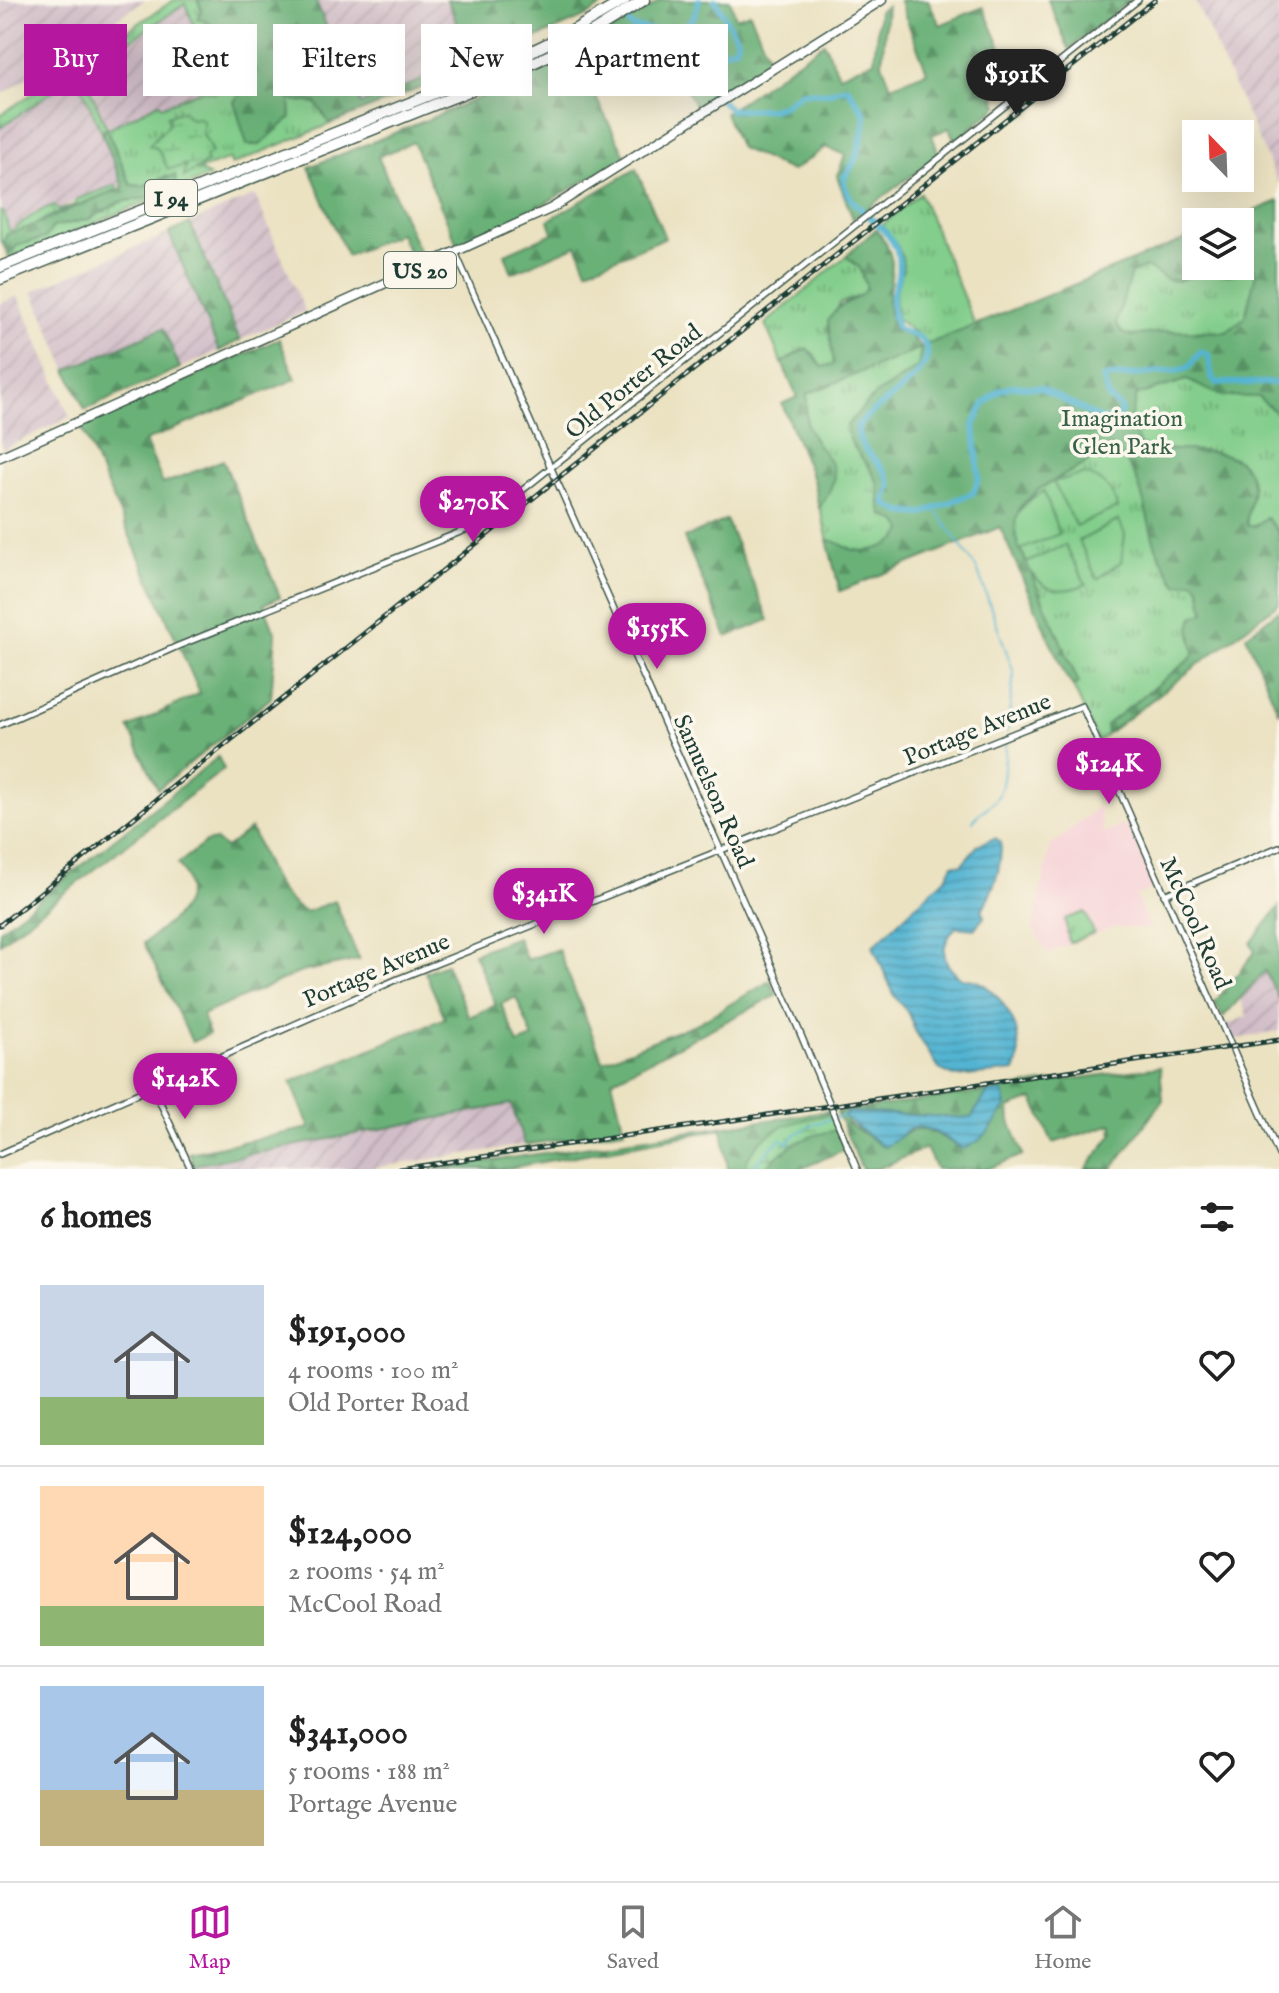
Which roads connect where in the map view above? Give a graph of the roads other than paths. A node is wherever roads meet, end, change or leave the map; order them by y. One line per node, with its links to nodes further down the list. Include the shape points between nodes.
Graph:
1 (644, 0): 4 (highway, I 94)
2 (882, 0): 5 (main road, US 20, via 581,192)
3 (1138, 0): 8 (street, Old Porter Road)
4 (628, 5): 6 (highway, I 94, via 501,78)
5 (456, 254): 7 (main road, US 20); 8 (street, Samuelson Road)
6 (1, 275)
7 (0, 457)
8 (553, 467): 10 (street, Old Porter Road, via 468,530 177,646); 12 (street, Samuelson Road)
9 (1082, 706): 12 (street, Portage Avenue); 13 (street, McCool Road)
10 (0, 725)
11 (1279, 847): 13 (street)
12 (722, 852): 14 (street, Portage Avenue, via 398,979); 18 (street, Samuelson Road)
13 (1164, 895): 16 (street, McCool Road)
14 (152, 1085): 15 (street, Portage Avenue); 17 (street)
15 (0, 1154)
16 (1279, 1155)
17 (191, 1169)
18 (857, 1169)

